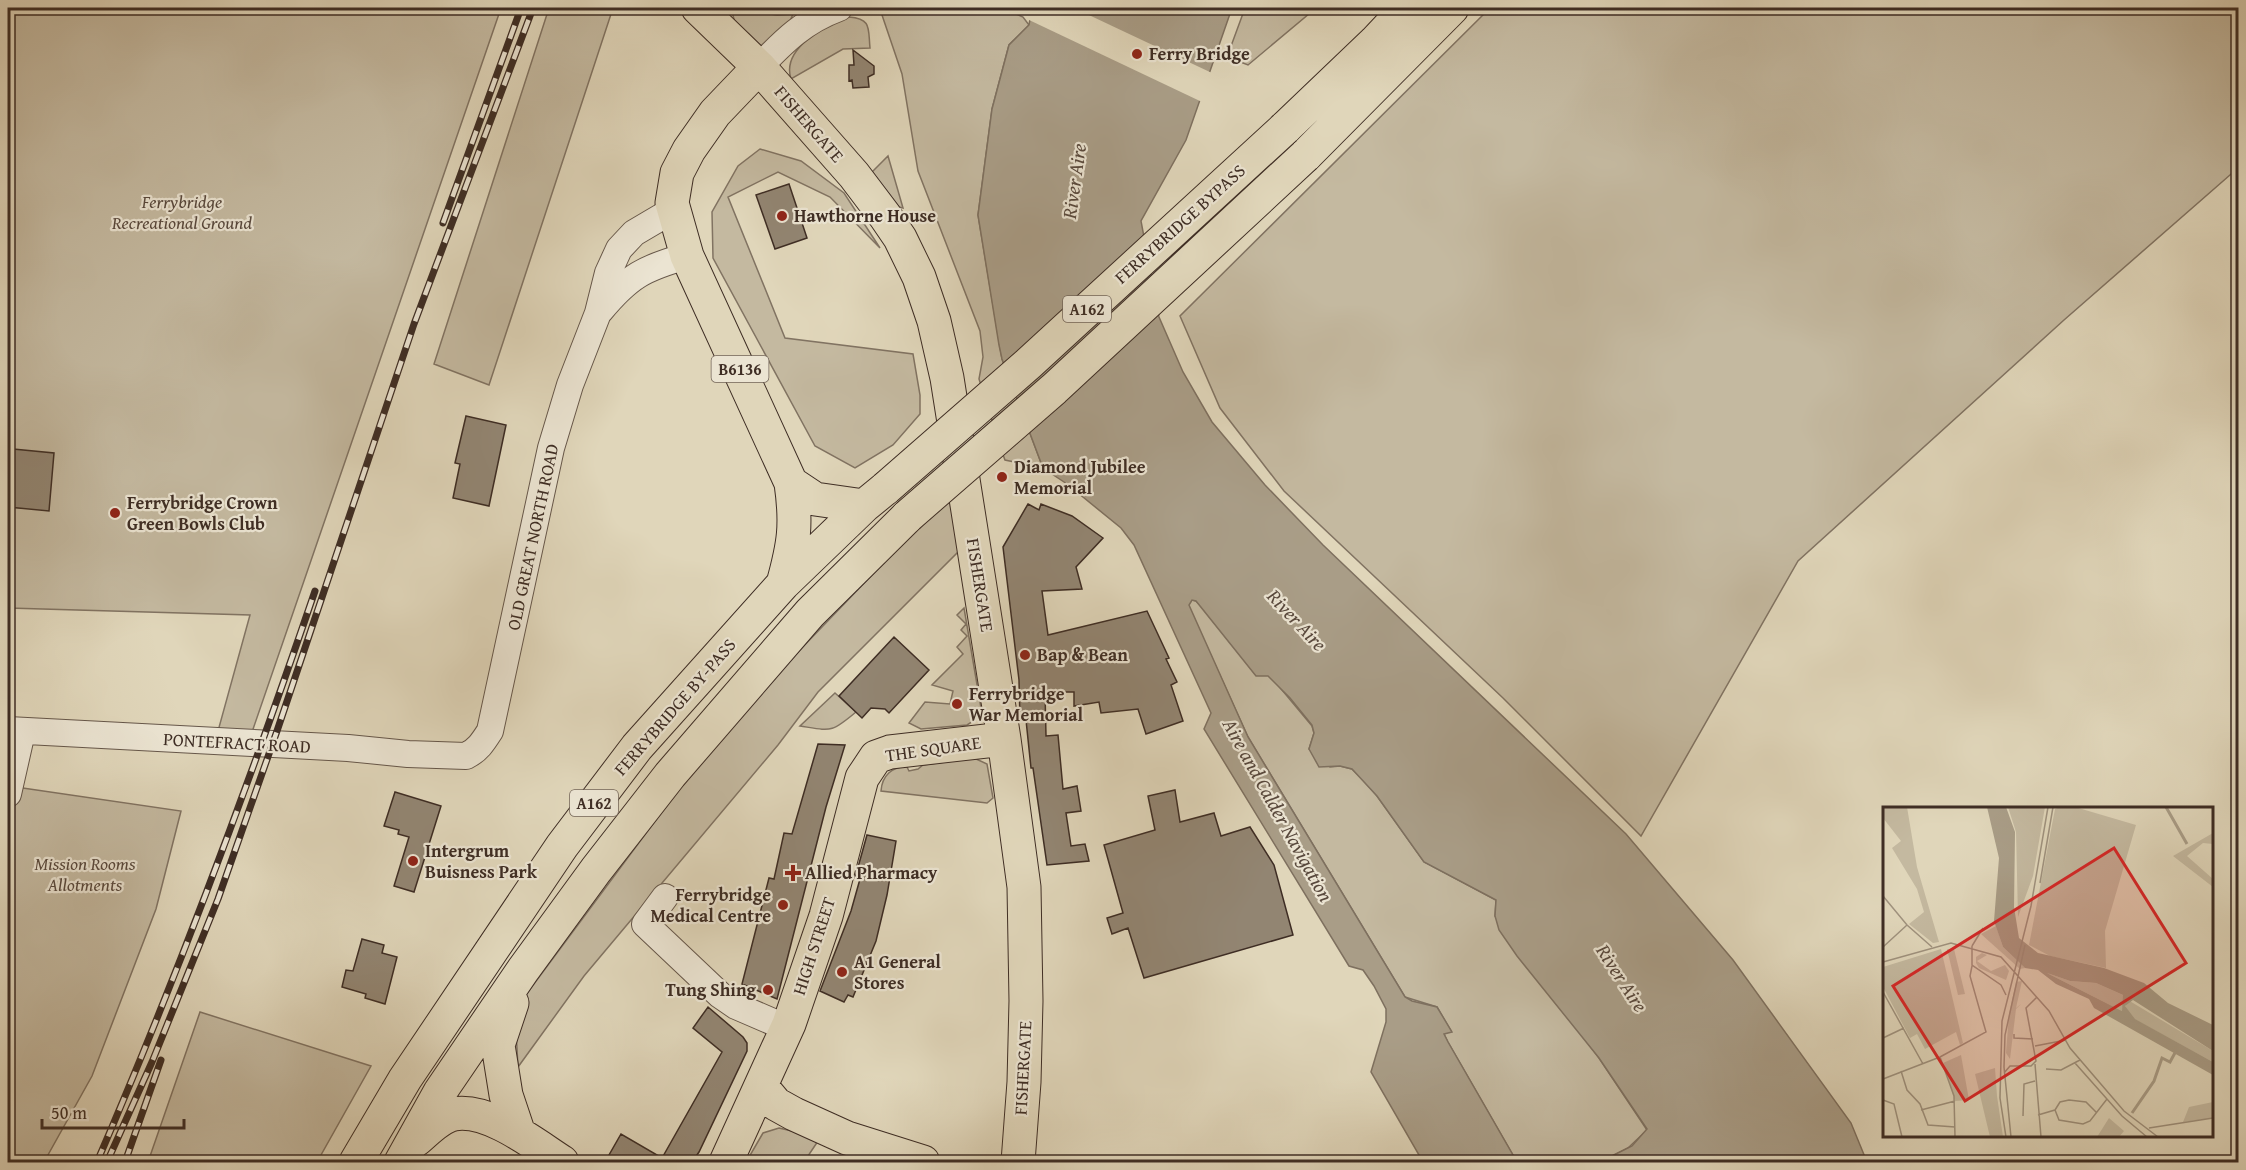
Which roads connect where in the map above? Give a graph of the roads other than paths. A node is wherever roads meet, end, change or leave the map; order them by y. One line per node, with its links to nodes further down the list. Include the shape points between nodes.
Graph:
1 (698, 8): 5 (main road, FISHERGATE)
2 (839, 8): 5 (street, via 806,22)
3 (1407, 8): 10 (main road, FERRYBRIDGE BYPASS / A162, bridge, via 1285,128)
4 (1452, 8): 18 (main road, FERRYBRIDGE BYPASS / A162, bridge, via 1305,156 1054,389 908,516 810,614 670,775)
5 (759, 67): 6 (main road, B6136, via 715,113 689,150 677,173); 13 (main road, FISHERGATE, via 866,190 900,238 920,277 947,378)
6 (673, 210): 7 (main road, B6136); 8 (street, OLD GREAT NORTH ROAD, via 634,233 619,249 608,273)
7 (687, 256): 8 (street, OLD GREAT NORTH ROAD, via 642,271 621,286); 9 (main road, B6136)
8 (598, 314): 14 (street, OLD GREAT NORTH ROAD, via 551,448 490,731 482,744)
9 (791, 483): 10 (main road, via 815,498); 11 (main road, via 794,544)
10 (875, 497): 11 (main road, FERRYBRIDGE BY-PASS / A162)
11 (783, 584): 25 (main road, FERRYBRIDGE BY-PASS / A162, via 637,747 562,846 405,1079)
12 (15, 731): 14 (street, PONTEFRACT ROAD); 15 (street)
13 (1004, 739): 16 (main road, THE SQUARE, via 890,752 876,757 862,778); 29 (main road, FISHERGATE, via 1024,887 1026,1001)
14 (466, 756)
15 (8, 794)
16 (855, 802): 19 (main road, HIGH STREET, via 826,916)
17 (665, 897): 19 (street, via 645,924 720,995)
18 (523, 970): 23 (main road, via 498,1045 506,1095); 24 (main road, A162, via 440,1092)
19 (787, 1028): 20 (main road, HIGH STREET)
20 (761, 1086): 21 (main road, via 776,1104); 22 (main road, HIGH STREET)
21 (794, 1114): 22 (main road, via 767,1114); 28 (main road, via 846,1138)
22 (745, 1125): 27 (main road, HIGH STREET)
23 (519, 1134): 24 (main road, via 486,1118 454,1114 438,1122); 26 (main road)
24 (406, 1154)
25 (356, 1162)
26 (562, 1162)
27 (726, 1162)
28 (923, 1162)
29 (1018, 1162)

